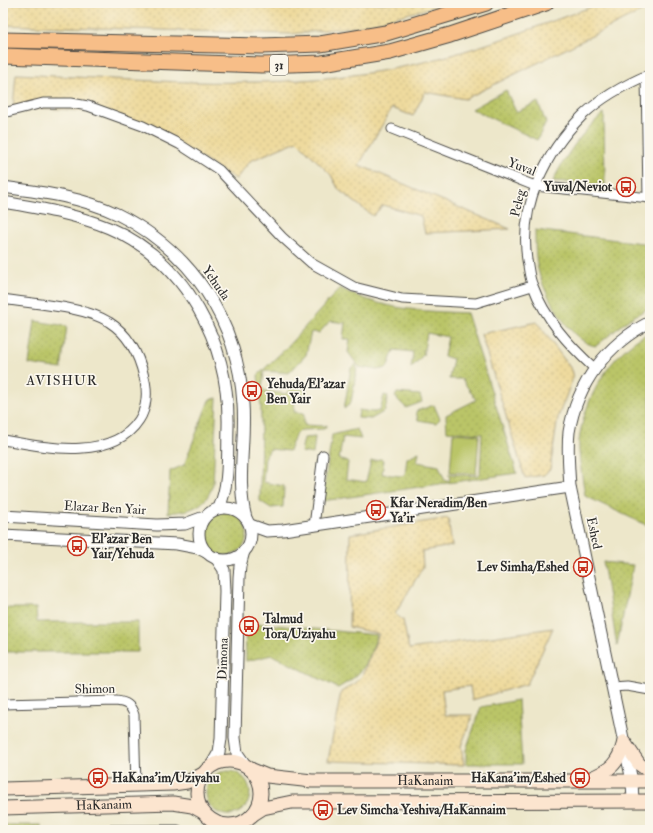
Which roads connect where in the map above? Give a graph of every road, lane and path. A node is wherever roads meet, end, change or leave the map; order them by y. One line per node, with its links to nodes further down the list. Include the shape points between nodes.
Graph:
1 (486, 3): 3 (highway, 31, via 386,33 320,44 261,46)
2 (546, 3): 4 (highway, 31, via 390,52 322,63 261,65)
3 (3, 40)
4 (3, 56)
5 (648, 75): 8 (street, Peleg, via 615,91 583,116 547,160); 10 (street)
6 (3, 113): 12 (street, via 43,103 71,103 88,106 143,126 179,144 219,170 282,237 311,263 354,287 402,299 476,303)
7 (392, 129): 8 (street, Yuval)
8 (535, 186): 10 (street, Yuval); 12 (street, Peleg, via 526,224)
9 (3, 187): 22 (street, Yehuda, via 67,198 117,214 160,241 185,264 205,289 226,327 240,372 244,420 243,501)
10 (649, 198)
11 (3, 202): 19 (street, via 78,217 110,228 138,245 160,263 177,280 198,308 217,347 226,391 226,486)
12 (532, 286): 15 (street, Peleg, via 553,324)
13 (3, 300): 16 (street, via 74,310 108,322 121,332 133,347 145,378 146,394 146,405 139,420 128,433 117,440 88,448 48,448)
14 (650, 322): 15 (street, Eshed, via 636,329 610,350)
15 (594, 368): 18 (street, Eshed, via 580,397 569,432)
16 (3, 440)
17 (323, 455): 23 (street)
18 (570, 487): 23 (street); 29 (street, Eshed)
19 (219, 508): 21 (street); 22 (street, via 234,509)
20 (3, 516): 21 (street, Elazar Ben Yair, via 157,525 185,524)
21 (204, 517): 27 (street, via 198,535)
22 (248, 521): 24 (street, via 267,531); 26 (street, via 251,537)
23 (314, 526): 24 (street)
24 (283, 530): 26 (street, via 266,535)
25 (3, 535): 27 (street, via 177,544)
26 (247, 547): 28 (street, via 231,559); 33 (street, Dimona, via 239,577 235,738 237,753)
27 (206, 552): 28 (street)
28 (216, 558): 34 (street, Dimona, via 224,570 226,584 221,739 219,752)
29 (612, 687): 30 (street, via 627,686); 32 (street, Eshed)
30 (650, 690)
31 (3, 704): 39 (street, Shimon, via 116,701 127,703 134,715)
32 (624, 742): 35 (main road, via 639,764); 36 (main road, via 613,766); 37 (street, Eshed)
33 (248, 767): 34 (main road, via 228,761); 36 (main road, HaKanaim, via 266,776 312,781); 44 (main road, via 257,778 261,790 259,803)
34 (207, 770): 39 (main road, HaKanaim, via 187,782); 45 (main road, via 198,785 197,793 199,806)
35 (650, 772)
36 (586, 781): 37 (main road, HaKanaim)
37 (632, 781): 38 (main road, HaKanaim); 41 (street, Eshed)
38 (650, 781)
39 (136, 786): 40 (main road, HaKanaim)
40 (3, 789)
41 (633, 802): 42 (main road, HaKanaim); 44 (main road, HaKanaim, via 292,802 263,808)
42 (650, 802)
43 (3, 808): 45 (main road, HaKanaim, via 173,804 192,806)
44 (252, 815): 46 (main road)
45 (209, 820): 46 (main road)
46 (237, 827)
47 (103, 830): 48 (street)
48 (178, 830)

